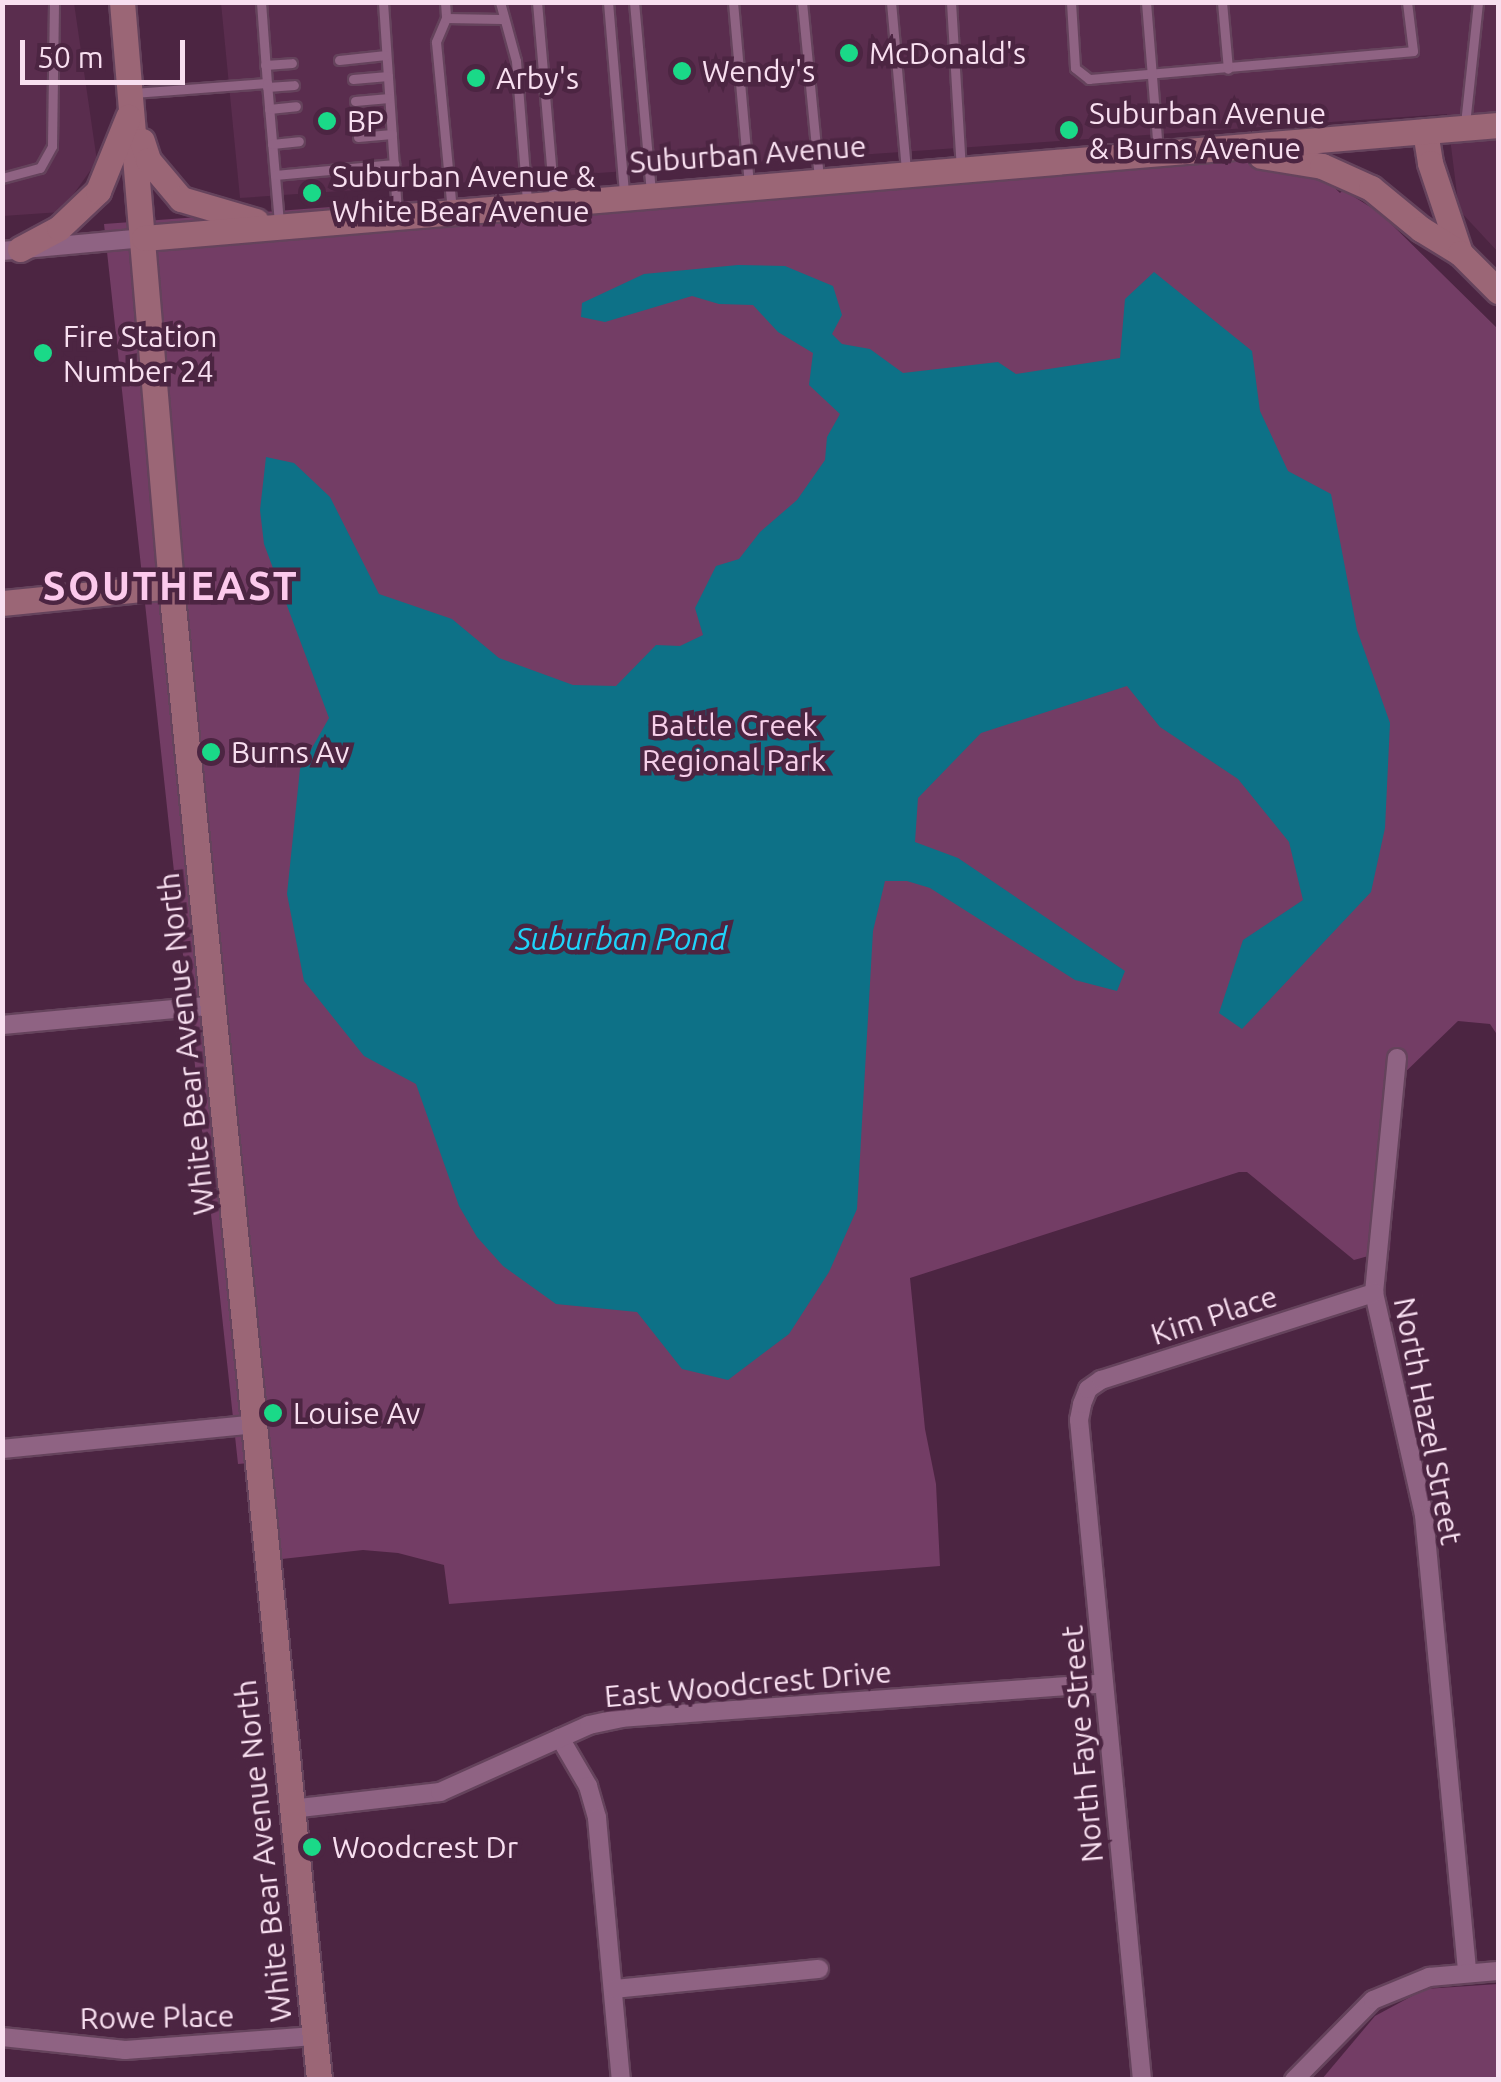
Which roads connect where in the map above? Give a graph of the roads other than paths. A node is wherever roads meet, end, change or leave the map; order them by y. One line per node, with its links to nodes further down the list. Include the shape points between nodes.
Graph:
1 (54, 2): 49 (lane, via 52,146 40,168)
2 (122, 2): 32 (street, White Bear Avenue North)
3 (260, 2): 24 (lane)
4 (383, 2): 21 (lane)
5 (445, 2): 19 (lane)
6 (500, 2): 20 (lane)
7 (537, 2): 54 (lane)
8 (608, 2): 53 (lane)
9 (634, 2): 52 (lane)
10 (733, 2): 51 (lane)
11 (802, 2): 50 (lane)
12 (891, 2): 47 (lane)
13 (952, 2): 46 (lane)
14 (1070, 2): 27 (lane, via 1079,74)
15 (1146, 2): 27 (lane)
16 (1222, 2): 25 (lane)
17 (1408, 2): 25 (lane, via 1413,52)
18 (1478, 2): 37 (lane)
19 (446, 18): 20 (lane); 56 (lane, via 436,42)
20 (502, 19): 55 (lane, via 516,62)
21 (386, 56): 22 (lane); 26 (lane)
22 (339, 60)
23 (292, 63): 24 (lane)
24 (265, 65): 29 (lane)
25 (1228, 69): 27 (lane)
26 (388, 76): 28 (lane); 31 (lane)
27 (1153, 76): 44 (lane)
28 (353, 80)
29 (267, 85): 30 (lane); 32 (lane); 35 (lane)
30 (294, 85)
31 (389, 98): 33 (lane); 39 (lane)
32 (131, 100): 58 (street, via 148,160 181,199 247,220); 60 (street, White Bear Avenue North); 61 (street, via 98,191 60,228)
33 (355, 101)
34 (296, 106): 35 (lane)
35 (268, 108): 42 (lane)
36 (1498, 125): 37 (street, Suburban Avenue)
37 (1465, 128): 38 (street, Suburban Avenue)
38 (1426, 131): 43 (street, Suburban Avenue); 62 (street)
39 (392, 134): 40 (lane); 45 (lane)
40 (358, 137)
41 (299, 141): 42 (lane)
42 (272, 144): 48 (lane)
43 (1222, 150): 44 (street, Suburban Avenue); 62 (street, via 1348,176)
44 (1158, 154): 46 (street, Suburban Avenue)
45 (394, 164): 48 (lane); 57 (lane)
46 (961, 170): 47 (street, Suburban Avenue)
47 (906, 174): 50 (street, Suburban Avenue)
48 (275, 175): 58 (lane)
49 (2, 178)
50 (819, 181): 51 (street, Suburban Avenue)
51 (748, 185): 52 (street, Suburban Avenue)
52 (651, 194): 53 (street, Suburban Avenue)
53 (624, 196): 54 (street, Suburban Avenue)
54 (554, 202): 55 (street, Suburban Avenue)
55 (527, 205): 56 (street, Suburban Avenue)
56 (452, 211): 57 (street, Suburban Avenue)
57 (397, 216): 59 (street, Suburban Avenue)
58 (278, 222): 59 (street)
59 (312, 224): 60 (street, Suburban Avenue)
60 (144, 238): 61 (street, Suburban Avenue); 64 (street, White Bear Avenue North)
61 (11, 250)
62 (1460, 252): 63 (street)
63 (1498, 291)
64 (172, 586): 65 (street); 66 (street, White Bear Avenue North)
65 (2, 603)
66 (216, 1005): 67 (street); 71 (street, White Bear Avenue North)
67 (2, 1026)
68 (1397, 1058): 69 (street, North Hazel Street)
69 (1374, 1293): 70 (street, Kim Place, via 1101,1380); 78 (street, North Hazel Street, via 1424,1515)
70 (1082, 1404): 73 (street, North Faye Street)
71 (255, 1424): 72 (street); 75 (street, White Bear Avenue North)
72 (2, 1449)
73 (1104, 1683): 74 (street, East Woodcrest Drive, via 621,1718); 84 (street, North Faye Street)
74 (560, 1738): 75 (street, East Woodcrest Drive, via 440,1792); 79 (street, via 588,1786 597,1818)
75 (291, 1809): 80 (street, White Bear Avenue North)
76 (818, 1969): 79 (street)
77 (1498, 1971): 78 (street)
78 (1466, 1973): 85 (street, via 1429,1977 1373,2000)
79 (614, 1990): 83 (street)
80 (314, 2036): 81 (street, Rowe Place, via 125,2050); 82 (street, White Bear Avenue North)
81 (2, 2037)
82 (318, 2080)
83 (622, 2080)
84 (1142, 2080)
85 (1294, 2080)

